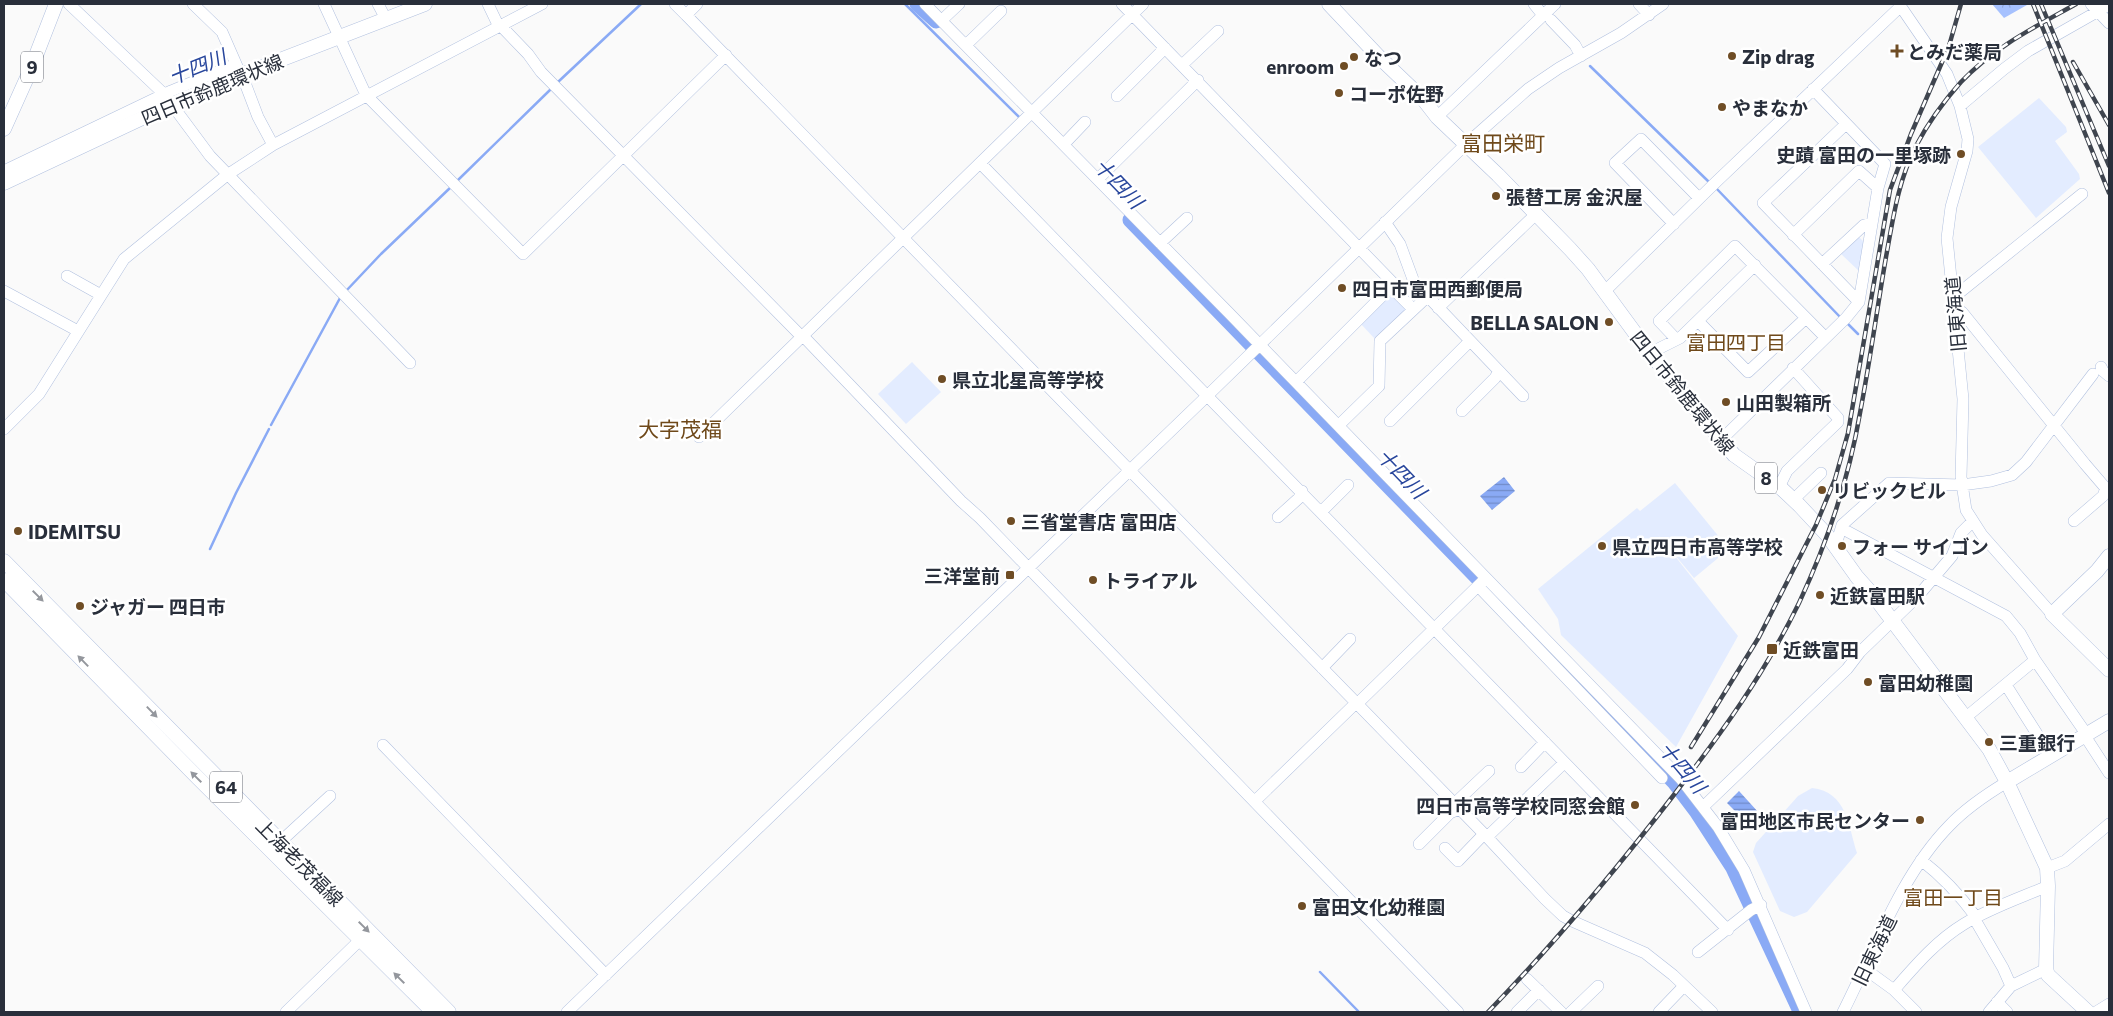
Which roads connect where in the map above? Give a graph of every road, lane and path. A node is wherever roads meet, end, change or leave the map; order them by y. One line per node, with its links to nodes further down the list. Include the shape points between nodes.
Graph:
1 (56, 4): 49 (main road, 9)
2 (69, 4): 43 (street)
3 (193, 4): 38 (street, via 222,32)
4 (324, 4): 32 (street)
5 (425, 4): 23 (main road, 四日市鈴鹿環状線)
6 (488, 4): 30 (street)
7 (542, 4): 30 (street)
8 (675, 4): 26 (street)
9 (698, 4): 26 (street)
10 (959, 4): 28 (street)
11 (1122, 4): 24 (street)
12 (1143, 4): 24 (street)
13 (1534, 4): 27 (street)
14 (1555, 4): 27 (street)
15 (1639, 4): 25 (street)
16 (1663, 4): 25 (street)
17 (930, 5): 28 (street)
18 (1332, 5): 46 (main road, 四日市鈴鹿環状線 / 8)
19 (1900, 5): 40 (street); 44 (street, 旧東海道, via 1947,74)
20 (2109, 5): 21 (street)
21 (2095, 7): 29 (street); 44 (street, via 2028,51)
22 (1001, 11): 33 (street)
23 (382, 13): 32 (main road, 四日市鈴鹿環状線)
24 (1132, 14): 34 (street); 45 (street)
25 (1649, 14): 36 (street)
26 (686, 15): 35 (street)
27 (1547, 17): 36 (street, via 1575,45); 46 (street)
28 (942, 20): 33 (street)
29 (2109, 23)
30 (500, 27): 41 (street); 53 (street)
31 (1218, 31): 37 (street)
32 (339, 34): 38 (main road, 四日市鈴鹿環状線); 41 (street)
33 (967, 44): 45 (street)
34 (1165, 48): 37 (street); 42 (street)
35 (726, 55): 53 (street); 69 (street)
36 (1581, 56): 52 (street, via 1516,98)
37 (1182, 65): 39 (street)
38 (239, 70): 43 (main road, 四日市鈴鹿環状線); 51 (street)
39 (1198, 80): 58 (street); 71 (street)
40 (1813, 89): 48 (street); 62 (street)
41 (366, 95): 51 (street); 53 (street, via 523,254)
42 (1117, 96)
43 (167, 99): 54 (main road, 四日市鈴鹿環状線); 57 (street)
44 (1960, 106): 81 (street, 旧東海道, via 1968,138 1947,238)
45 (1030, 114): 50 (street); 55 (street)
46 (1437, 117): 52 (main road, 四日市鈴鹿環状線 / 8)
47 (1085, 122): 50 (street)
48 (1846, 124): 60 (street, via 1885,164); 68 (street, via 1763,203)
49 (4, 130)
50 (1064, 144): 58 (street)
51 (273, 145): 57 (street)
52 (1465, 145): 63 (main road, 四日市鈴鹿環状線 / 8); 65 (street)
53 (624, 154): 87 (street)
54 (32, 163): 56 (street); 59 (main road, 四日市鈴鹿環状線)
55 (980, 163): 69 (street); 98 (street)
56 (4, 171)
57 (227, 175): 78 (street, via 128,254); 93 (street)
58 (1098, 179): 70 (street)
59 (4, 184)
60 (1878, 188): 66 (street); 68 (street, via 1859,171)
61 (2082, 194): 81 (street)
62 (1699, 198): 67 (street); 67 (street, via 1641,139 1615,163)
63 (1536, 214): 77 (main road, 四日市鈴鹿環状線 / 8, via 1588,268); 82 (street)
64 (1186, 218): 70 (street)
65 (1385, 222): 71 (street); 79 (street, via 1400,244 1414,282)
66 (1872, 223): 72 (street, via 1864,225); 80 (street)
67 (1674, 224): 77 (street)
68 (1793, 235): 72 (street)
69 (904, 237): 87 (street); 107 (street)
70 (1160, 243): 91 (street)
71 (1359, 248): 75 (street, via 1394,284); 91 (street)
72 (1822, 264): 80 (street)
73 (1755, 265): 84 (street); 85 (street); 89 (street, via 1735,246 1659,320)
74 (68, 276): 78 (street)
75 (1391, 287): 83 (street); 97 (street)
76 (4, 291): 86 (street)
77 (1605, 291): 92 (main road, 四日市鈴鹿環状線 / 8)
78 (102, 295): 86 (street)
79 (1428, 296): 82 (street); 83 (street)
80 (1859, 302): 88 (street)
81 (1955, 303): 103 (street); 110 (street, 旧東海道, via 1963,399)
82 (1438, 308): 90 (street)
83 (1412, 309): 102 (street, via 1380,341 1379,386)
84 (1806, 318): 85 (street, via 1748,372); 88 (street)
85 (1698, 321): 89 (street)
86 (78, 331): 104 (street, via 39,394)
87 (802, 336): 105 (street); 123 (street)
88 (1825, 337): 94 (street)
89 (1676, 339): 92 (street)
90 (1470, 341): 95 (street); 101 (street)
91 (1259, 346): 97 (street); 98 (street)
92 (1650, 353): 106 (main road, 四日市鈴鹿環状線 / 8)
93 (410, 363)
94 (1793, 368): 106 (street); 111 (street, via 1838,418 1838,422 1787,471)
95 (1499, 371): 99 (street); 100 (street)
96 (2101, 372): 103 (street)
97 (1296, 382): 102 (street)
98 (1207, 396): 107 (street); 113 (street)
99 (1523, 396)
100 (1462, 411)
101 (1390, 421)
102 (1338, 425): 126 (street)
103 (2054, 426): 110 (street, via 2012,475); 112 (street)
104 (4, 429)
105 (700, 437)
106 (1721, 440): 111 (main road, 四日市鈴鹿環状線 / 8, via 1734,455)
107 (1130, 470): 123 (street); 132 (street)
108 (1821, 473): 114 (street)
109 (1348, 484): 115 (street)
110 (1962, 485): 118 (street, 旧東海道, via 1966,510); 119 (street, via 1889,483)
111 (1778, 487): 114 (main road, 四日市鈴鹿環状線 / 8)
112 (2108, 490): 117 (street)
113 (1302, 492): 115 (street); 116 (street)
114 (1793, 500): 120 (main road, 四日市鈴鹿環状線 / 8)
115 (1321, 512): 129 (street)
116 (1278, 517)
117 (2074, 521)
118 (1972, 522): 124 (street, via 1961,533 1952,556); 127 (street, 旧東海道)
119 (1841, 528): 120 (street); 124 (street)
120 (1833, 545): 128 (main road, 四日市鈴鹿環状線 / 8)
121 (2109, 556): 127 (main road)
122 (4, 561): 154 (main road, 上海老茂福線 / 64, one-way to 154)
123 (1028, 569): 149 (street); 167 (street)
124 (1934, 577): 128 (street); 131 (street, via 2006,616)
125 (4, 580): 163 (main road, 上海老茂福線 / 64, one-way to 125)
126 (1482, 582): 129 (street); 146 (street); 151 (street, via 1681,779)
127 (2052, 614): 133 (main road)
128 (1892, 622): 136 (main road, 四日市鈴鹿環状線 / 8); 151 (street)
129 (1434, 628): 135 (street); 139 (street)
130 (1350, 640): 132 (street)
131 (2035, 660): 134 (street); 138 (street)
132 (1322, 668): 135 (street)
133 (2109, 670)
134 (2006, 685): 136 (street); 141 (street)
135 (1357, 703): 149 (street); 150 (street)
136 (1965, 718): 147 (main road, 四日市鈴鹿環状線 / 8, via 1989,750)
137 (2109, 721): 138 (main road)
138 (2086, 735): 141 (main road); 145 (street)
139 (1545, 742): 142 (street); 143 (street)
140 (383, 745): 167 (street)
141 (2052, 756): 147 (main road)
142 (1564, 763): 153 (street); 162 (street)
143 (1521, 768)
144 (1488, 771): 150 (street)
145 (2109, 772)
146 (1662, 778)
147 (2007, 782): 157 (street, 旧東海道, via 1949,826); 158 (main road, 四日市鈴鹿環状線 / 8)
148 (330, 796): 154 (street)
149 (1255, 801): 180 (street)
150 (1457, 807): 153 (street); 155 (street)
151 (1703, 807): 160 (street, via 1738,858)
152 (2109, 824): 158 (street, via 2065,861)
153 (1486, 835): 156 (street, via 1458,861); 170 (street, via 1563,916 1645,953)
154 (280, 842): 178 (main road, 上海老茂福線 / 64, one-way to 178)
155 (1419, 844)
156 (1445, 848)
157 (1921, 860): 161 (street, via 1959,893); 165 (street, 旧東海道)
158 (2046, 868): 159 (main road, 四日市鈴鹿環状線 / 8)
159 (2048, 886): 161 (street); 166 (main road, 四日市鈴鹿環状線 / 8)
160 (1757, 907): 162 (street); 186 (street)
161 (1975, 917): 171 (street); 173 (street, via 1925,954)
162 (1728, 930): 164 (street)
163 (360, 940): 176 (street); 177 (main road, 上海老茂福線 / 64, one-way to 163)
164 (1698, 952)
165 (1865, 969): 173 (street); 187 (street, 旧東海道)
166 (2046, 969): 171 (street); 191 (main road, via 2048,975)
167 (606, 975): 179 (street)
168 (1527, 979): 172 (street)
169 (1598, 986): 183 (street)
170 (1684, 986): 184 (street); 185 (street)
171 (2011, 986): 174 (street)
172 (1539, 990): 181 (street); 182 (street)
173 (1894, 990): 188 (street)
174 (1997, 1002): 189 (street); 190 (street)
175 (2109, 1004): 192 (street)
176 (286, 1012)
177 (433, 1012)
178 (449, 1012)
179 (567, 1012)
180 (1458, 1012)
181 (1517, 1012)
182 (1561, 1012)
183 (1571, 1012)
184 (1659, 1012)
185 (1712, 1012)
186 (1806, 1012)
187 (1843, 1012)
188 (1916, 1012)
189 (1989, 1012)
190 (2007, 1012)
191 (2088, 1012)
192 (2096, 1012)

